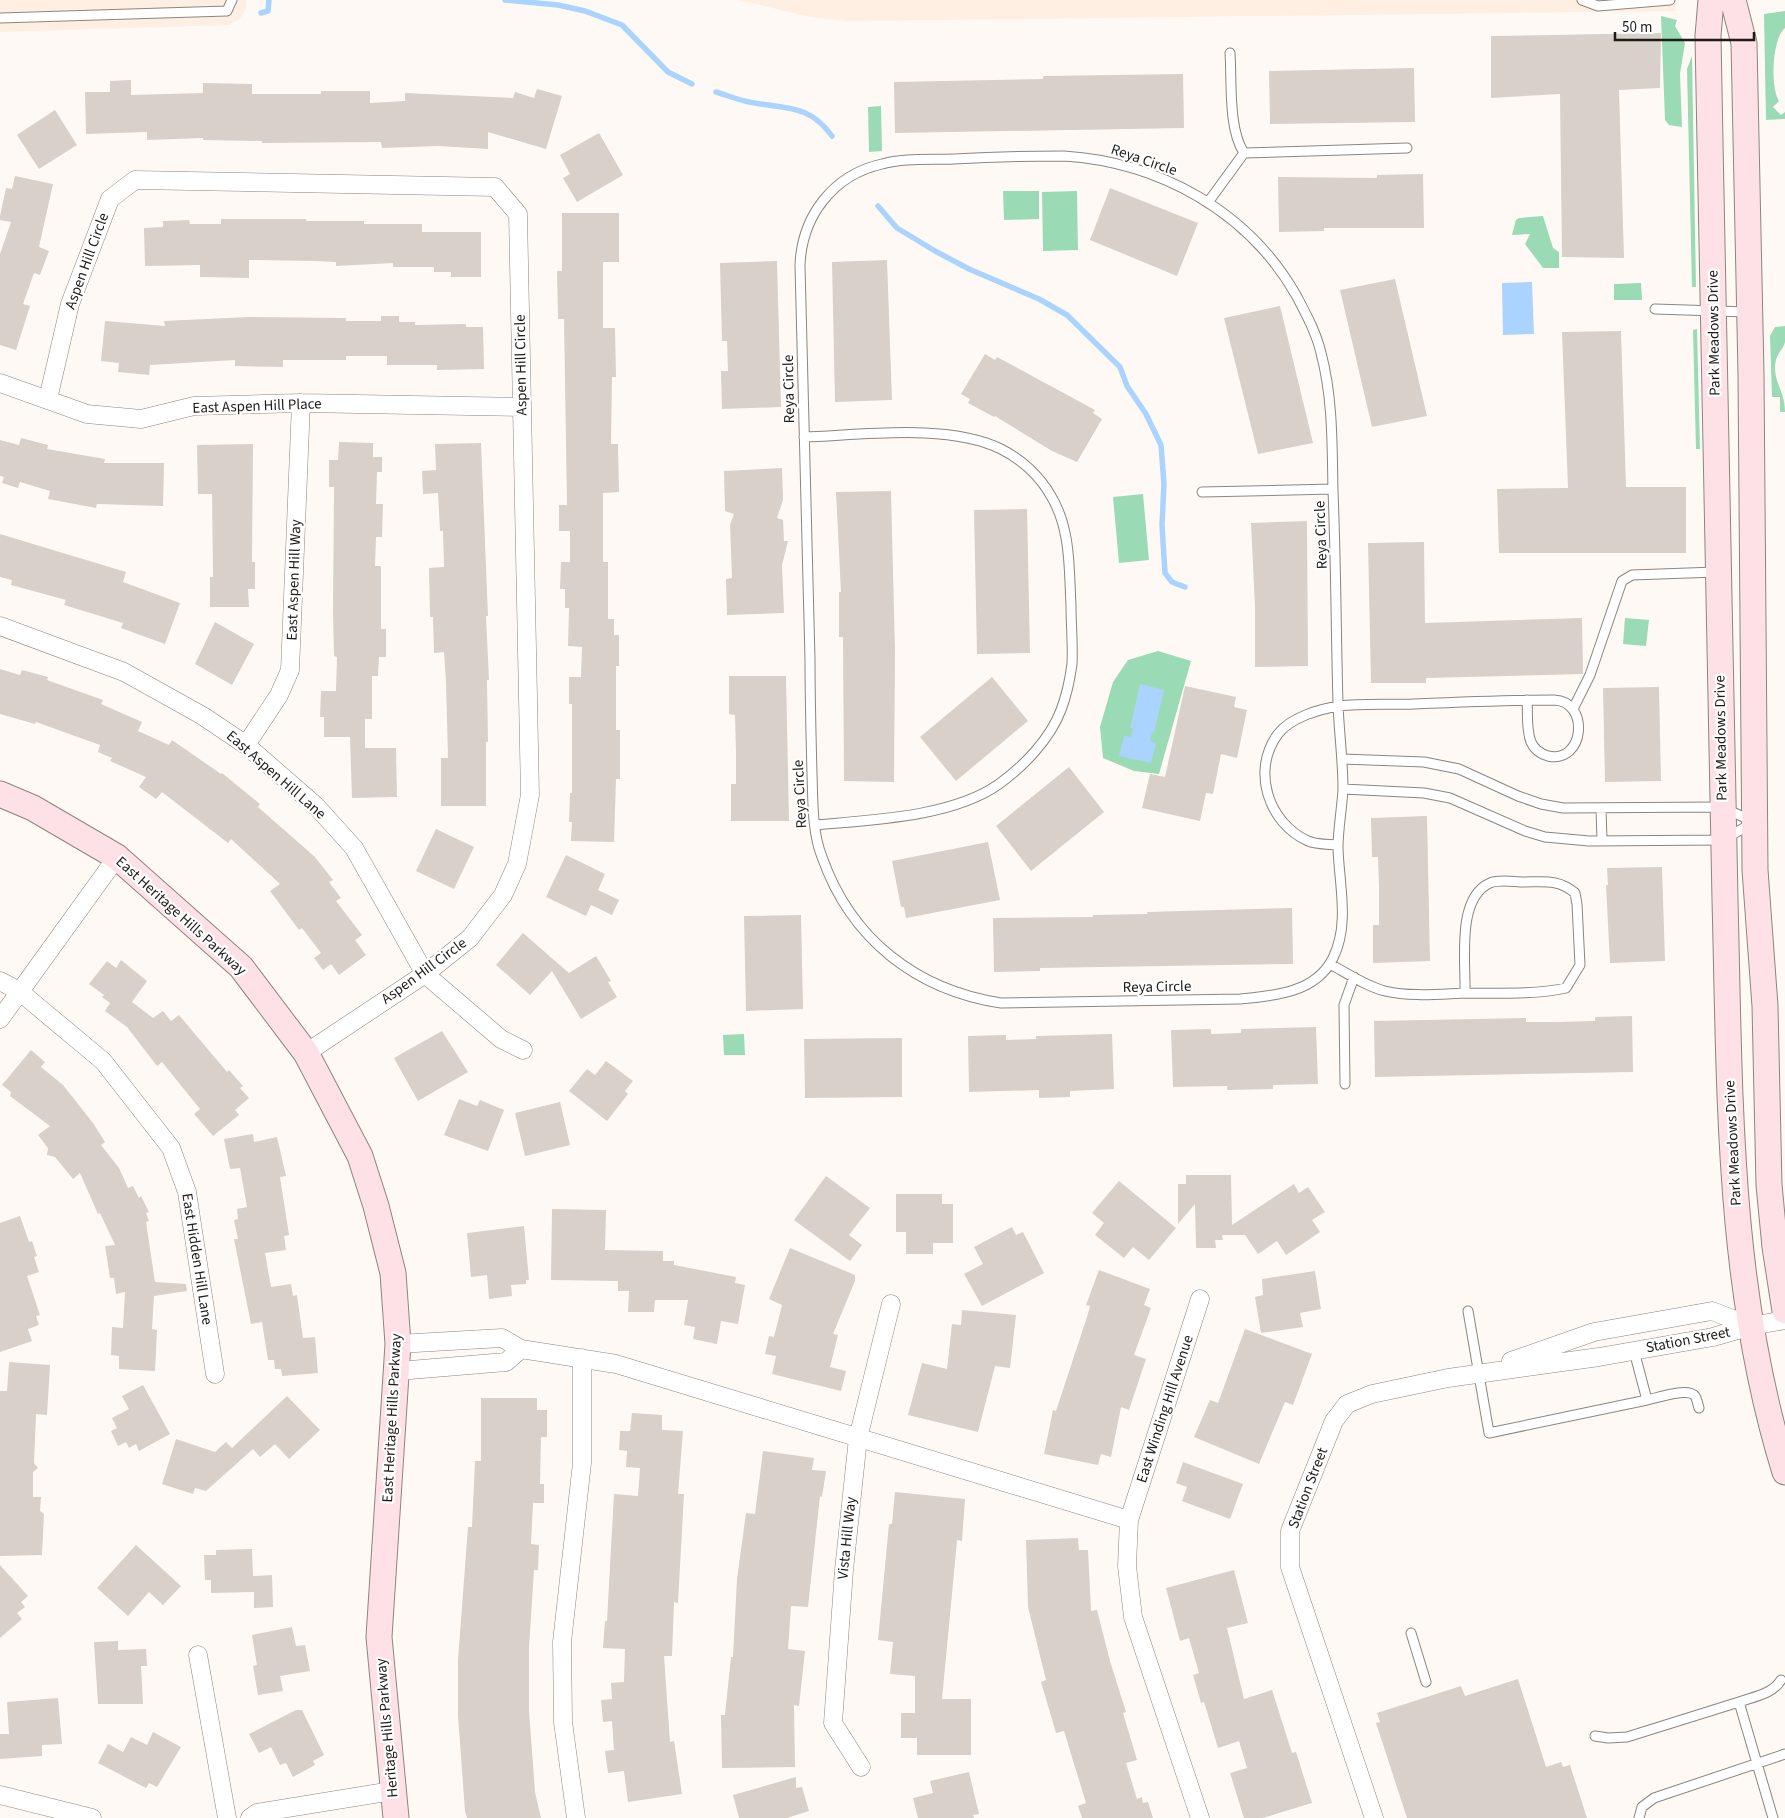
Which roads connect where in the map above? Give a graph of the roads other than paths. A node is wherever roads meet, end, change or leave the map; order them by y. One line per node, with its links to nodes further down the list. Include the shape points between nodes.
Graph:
1 (232, 0): 6 (lane, via 227,11)
2 (1582, 0): 3 (lane, via 1598,6)
3 (1670, 0)
4 (1711, 0): 12 (main road, Park Meadows Drive, via 1708,36)
5 (1733, 0): 13 (main road, Park Meadows Drive, via 1744,43)
6 (0, 18)
7 (1230, 53): 9 (lane, via 1234,130)
8 (1407, 148): 9 (lane)
9 (1244, 153): 10 (lane)
10 (1209, 201): 18 (lane, Reya Circle, via 1166,179 1135,168 1092,158 1064,156 898,162 882,164 847,177 820,203 800,251); 19 (lane, Reya Circle, via 1253,237 1268,254 1312,324 1321,353 1331,412)
11 (1655, 309): 12 (lane)
12 (1713, 310): 13 (lane); 21 (main road, Park Meadows Drive)
13 (1749, 312): 32 (main road, Park Meadows Drive)
14 (0, 383): 15 (street, East Aspen Hill Place)
15 (48, 400): 16 (street, East Aspen Hill Place, via 87,414 142,419 194,406); 17 (street, Aspen Hill Circle, via 70,304 110,198 135,180 495,187 518,214)
16 (301, 403): 17 (street, East Aspen Hill Place); 26 (street, East Aspen Hill Way, via 290,670 279,695)
17 (522, 407): 39 (street, Aspen Hill Circle, via 530,795 517,864 502,895 470,938)
18 (804, 437): 33 (lane, Reya Circle); 33 (lane, via 917,433 957,436 999,448 1024,464 1052,497 1064,525 1072,635 1072,666 1060,710 1050,731 1036,749 1000,782 969,801 889,818)
19 (1333, 489): 20 (lane); 24 (lane, Reya Circle)
20 (1202, 492)
21 (1718, 572): 25 (lane, via 1632,575 1622,581 1590,675); 30 (main road, Park Meadows Drive)
22 (0, 626): 26 (street, East Aspen Hill Lane, via 124,672 203,716)
23 (1527, 700): 24 (lane); 25 (lane, via 1560,700); 25 (lane, via 1531,742 1538,751 1553,756 1570,750 1577,741 1578,718)
24 (1338, 706): 27 (lane, Reya Circle); 36 (lane, via 1306,714 1279,733 1267,760 1264,782 1273,810 1290,831 1310,842)
25 (1574, 709)
26 (246, 745): 39 (street, East Aspen Hill Lane, via 316,806 354,848)
27 (1342, 759): 28 (lane, Reya Circle); 31 (lane, via 1424,762 1459,769 1541,804)
28 (1343, 789): 34 (lane, via 1424,793 1450,798 1546,837); 36 (lane, Reya Circle)
29 (0, 794): 37 (main road, East Heritage Hills Parkway, via 33,808)
30 (1722, 807): 31 (lane); 32 (lane); 35 (main road, Park Meadows Drive)
31 (1601, 809): 34 (lane)
32 (1754, 822): 35 (lane); 51 (main road, Park Meadows Drive, via 1754,870 1765,1006 1769,1185)
33 (815, 825): 38 (lane, Reya Circle, via 822,858 844,904 873,941 923,978 979,1000 1001,1003 1116,1002 1276,996 1297,990)
34 (1602, 840): 35 (lane)
35 (1723, 840): 53 (main road, Park Meadows Drive, via 1732,1158 1743,1283)
36 (1338, 844): 38 (lane, Reya Circle, via 1341,930)
37 (118, 857): 42 (street); 46 (main road, East Heritage Hills Parkway, via 242,967)
38 (1330, 964): 40 (lane)
39 (425, 974): 45 (street, East Aspen Hill Lane, via 501,1039); 46 (street, Aspen Hill Circle)
40 (1354, 977): 43 (lane, via 1384,991); 47 (lane, via 1344,1005)
41 (0, 981): 42 (street, East Hidden Hill Lane)
42 (19, 991): 44 (street); 60 (street, East Hidden Hill Lane, via 103,1061 171,1148 187,1192)
43 (1465, 993): 43 (lane, via 1546,992 1566,988 1580,965 1574,893 1557,882 1491,882 1480,889 1471,898 1466,915)
44 (0, 1019)
45 (523, 1050)
46 (306, 1053): 54 (main road, East Heritage Hills Parkway, via 360,1156 376,1206 393,1273)
47 (1345, 1084)
48 (1200, 1299): 65 (street, East Winding Hill Avenue)
49 (891, 1304): 63 (street, Vista Hill Way)
50 (1468, 1310): 59 (lane)
51 (1785, 1311)
52 (1785, 1320): 53 (street, Station Street)
53 (1751, 1326): 56 (street, Station Street, via 1716,1337); 59 (street, Station Street, via 1712,1311 1594,1332); 64 (main road, Park Meadows Drive, via 1774,1436)
54 (398, 1344): 55 (street, via 502,1338); 58 (main road, East Heritage Hills Parkway)
55 (521, 1349): 57 (street); 58 (street, via 506,1362)
56 (1634, 1351): 59 (street, Station Street); 61 (lane)
57 (582, 1358): 63 (street, via 616,1364); 82 (street, via 582,1463 562,1642 563,1722)
58 (398, 1371): 67 (main road, East Heritage Hills Parkway)
59 (1477, 1372): 61 (lane, via 1489,1432); 84 (street, Station Street, via 1390,1389 1347,1404 1334,1421 1290,1531 1290,1567)
60 (215, 1374)
61 (1647, 1400): 62 (lane, via 1681,1392 1691,1393)
62 (1699, 1408)
63 (858, 1438): 65 (street); 75 (street, Vista Hill Way, via 833,1722)
64 (1785, 1472)
65 (1129, 1520): 83 (street, East Winding Hill Avenue, via 1127,1566 1134,1617)
66 (1411, 1633): 70 (lane)
67 (379, 1637): 76 (main road, Heritage Hills Parkway)
68 (198, 1655): 79 (street)
69 (1781, 1680): 71 (lane, via 1769,1691)
70 (1426, 1682)
71 (1739, 1702): 72 (lane, via 1627,1737); 74 (lane)
72 (1595, 1736)
73 (1785, 1754): 74 (lane)
74 (1758, 1763): 85 (lane, via 1654,1798 1642,1807); 86 (lane)
75 (861, 1767)
76 (392, 1791): 80 (street, via 257,1813); 81 (main road, Heritage Hills Parkway)
77 (0, 1795): 78 (street)
78 (92, 1818)
79 (227, 1818)
80 (250, 1818)
81 (396, 1818)
82 (576, 1818)
83 (1200, 1818)
84 (1374, 1818)
85 (1639, 1818)
86 (1773, 1818)

